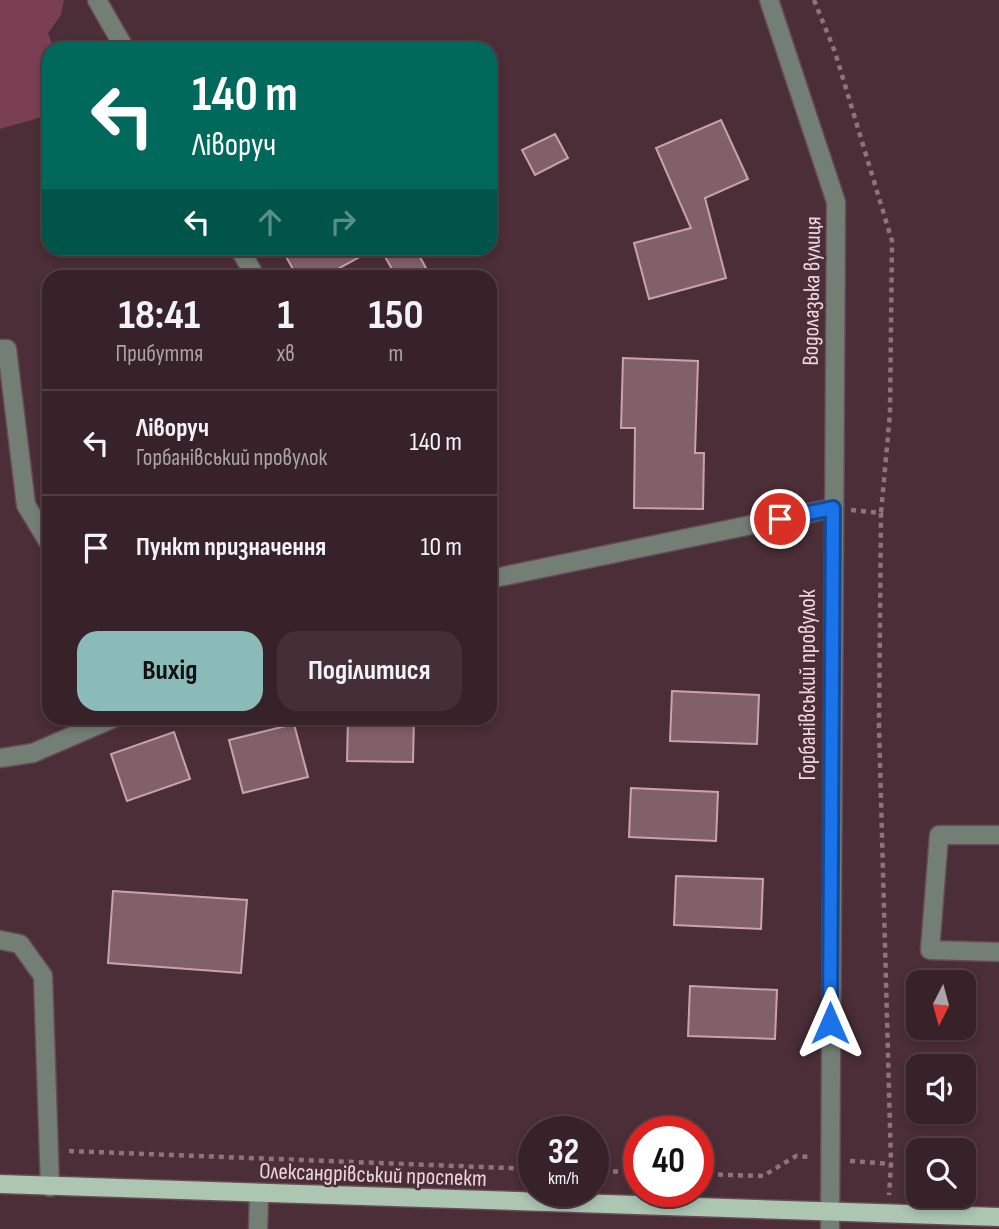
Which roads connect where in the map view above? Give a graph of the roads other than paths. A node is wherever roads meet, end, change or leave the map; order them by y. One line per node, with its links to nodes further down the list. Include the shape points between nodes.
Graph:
1 (97, 0): 3 (street)
2 (769, 0): 5 (street, Водолазька вулиця, via 836,202)
3 (121, 42)
4 (0, 349): 6 (street, via 7,349 26,505)
5 (833, 508): 7 (street); 17 (street, Горбанівський провулок)
6 (42, 531)
7 (497, 578)
8 (98, 725): 9 (street, via 33,753)
9 (0, 758)
10 (999, 835): 12 (street, via 939,835 930,950)
11 (0, 940): 14 (street, via 20,944 43,976)
12 (999, 952)
13 (0, 1184): 14 (main road, Олександрівський проспект)
14 (50, 1187): 15 (main road, Олександрівський проспект)
15 (259, 1195): 17 (main road, Олександрівський проспект); 18 (street)
16 (999, 1217): 17 (main road, Олександрівський проспект, via 887,1214)
17 (829, 1220)
18 (258, 1229)

